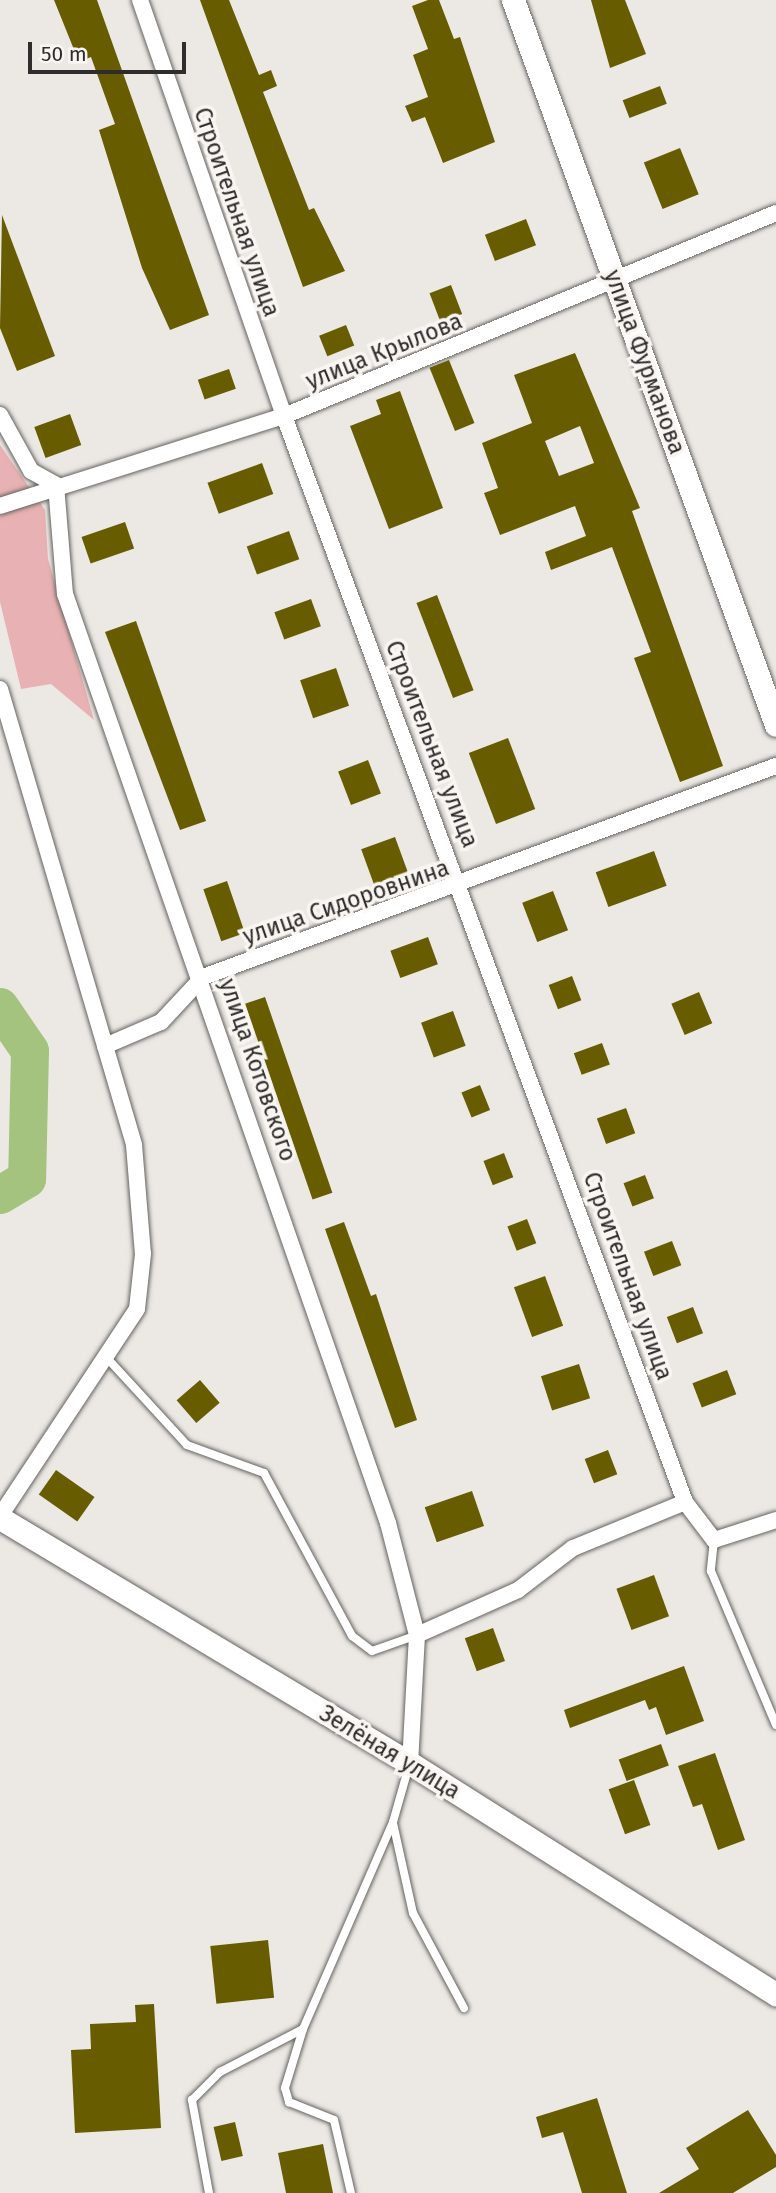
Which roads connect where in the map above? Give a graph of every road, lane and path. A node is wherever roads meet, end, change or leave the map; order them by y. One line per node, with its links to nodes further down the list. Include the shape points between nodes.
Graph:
1 (140, 0): 6 (street, Строительная улица)
2 (513, 0): 4 (street, улица Фурманова)
3 (776, 213): 4 (street, улица Крылова)
4 (615, 281): 6 (street, улица Крылова); 10 (street, улица Фурманова)
5 (0, 415): 7 (street, via 31,471)
6 (284, 416): 7 (street, улица Крылова); 12 (street, Строительная улица)
7 (56, 485): 8 (street, улица Крылова); 13 (street, улица Котовского, via 65,594)
8 (0, 506)
9 (0, 689): 14 (street)
10 (776, 725)
11 (776, 766): 12 (street, улица Сидоровнина)
12 (461, 886): 13 (street, улица Сидоровнина); 16 (street, Строительная улица)
13 (202, 977): 14 (street, улица Сидоровнина, via 161,1022); 20 (street, улица Котовского, via 388,1523)
14 (105, 1046): 15 (street, via 134,1144 144,1254 137,1309)
15 (107, 1358): 17 (street); 20 (lane, via 187,1445 264,1473 352,1636 372,1651)
16 (685, 1502): 19 (street, Строительная улица); 20 (street, via 573,1548 518,1590)
17 (0, 1517): 22 (street, Зелёная улица)
18 (776, 1520): 19 (street)
19 (714, 1540): 21 (lane, via 711,1571)
20 (417, 1635): 22 (street, улица Котовского)
21 (776, 1725)
22 (410, 1763): 23 (lane); 24 (street, Зелёная улица)
23 (393, 1822): 25 (lane, via 413,1913); 26 (lane)
24 (776, 1994)
25 (464, 2008)
26 (303, 2029): 27 (lane, via 220,2072 192,2100); 28 (lane, via 285,2088 289,2102 334,2120)
27 (209, 2193)
28 (351, 2193)

